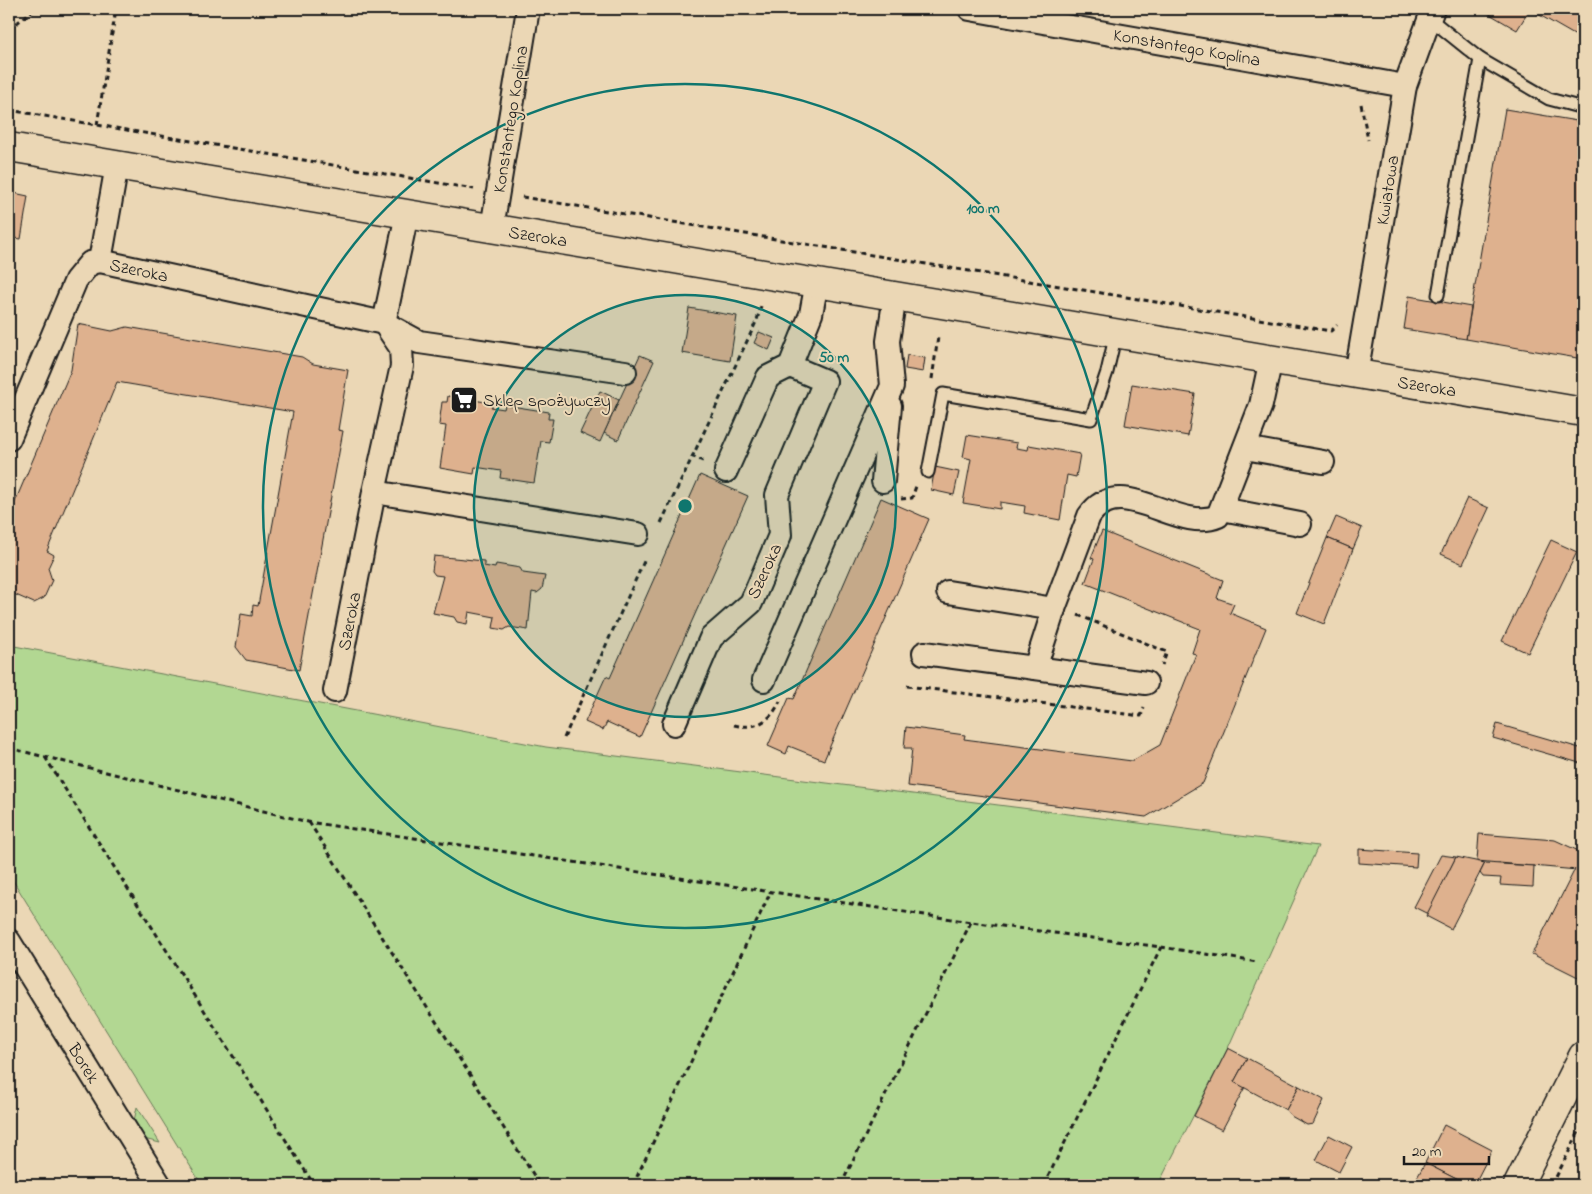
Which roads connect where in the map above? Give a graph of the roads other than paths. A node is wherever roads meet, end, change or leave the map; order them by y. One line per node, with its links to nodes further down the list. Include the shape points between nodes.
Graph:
1 (528, 9): 11 (street, Konstantego Koplina)
2 (970, 9): 3 (street, Konstantego Koplina)
3 (1006, 12): 6 (street, Konstantego Koplina)
4 (1425, 12): 5 (lane); 6 (street, Kwiatowa)
5 (1480, 59): 7 (lane, via 1549,99); 14 (lane)
6 (1405, 86): 21 (street, Kwiatowa)
7 (1583, 108)
8 (9, 147): 9 (street, Szeroka)
9 (117, 165): 10 (street, Szeroka); 12 (street, Szeroka)
10 (407, 214): 11 (street, Szeroka); 16 (street)
11 (492, 228): 13 (street, Szeroka)
12 (100, 261): 16 (street, Szeroka); 24 (street, Szeroka, via 90,263 76,280)
13 (818, 282): 15 (street, Szeroka); 19 (street, via 812,314)
14 (1438, 295)
15 (895, 296): 17 (street, Szeroka); 22 (street, via 888,341)
16 (384, 323): 20 (street, Szeroka, via 420,342); 30 (street, Szeroka, via 400,348 402,366)
17 (1116, 332): 18 (street, Szeroka); 28 (lane, via 1108,372 1091,419 943,394)
18 (1271, 359): 21 (street, Szeroka); 25 (street, via 1262,400)
19 (790, 366): 27 (street, via 768,377); 41 (street, Szeroka, via 824,381 777,495 780,535 751,603 711,638)
20 (624, 372)
21 (1356, 375): 23 (street, Szeroka)
22 (892, 386): 29 (street); 39 (street)
23 (1583, 412)
24 (9, 439)
25 (1245, 448): 26 (street); 31 (street)
26 (1323, 462)
27 (726, 471)
28 (928, 472)
29 (883, 482)
30 (374, 492): 33 (street); 40 (street, Szeroka)
31 (1222, 509): 32 (street); 35 (street, via 1218,516 1208,520 1126,499 1110,498 1096,505)
32 (1300, 524)
33 (638, 534)
34 (948, 592): 35 (street)
35 (1054, 608): 37 (street)
36 (924, 653): 37 (street)
37 (1035, 668): 38 (street)
38 (1153, 676)
39 (764, 680)
40 (335, 691)
41 (674, 724)
42 (9, 941): 44 (street, Borek)
43 (1583, 1056): 45 (street)
44 (160, 1185)
45 (1518, 1185)

